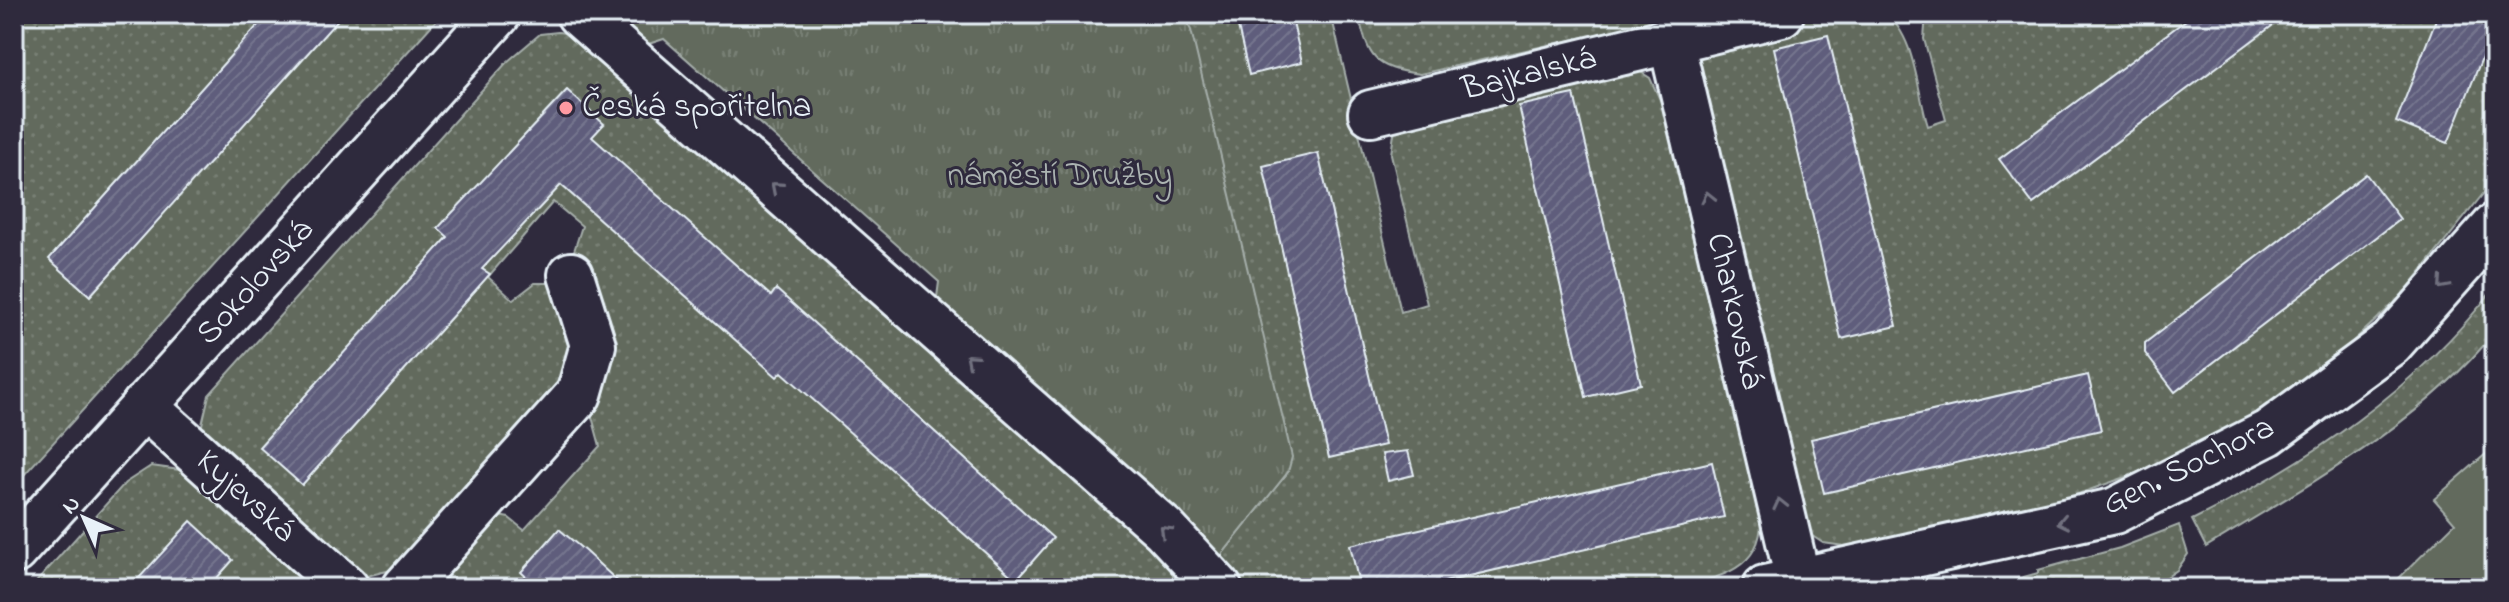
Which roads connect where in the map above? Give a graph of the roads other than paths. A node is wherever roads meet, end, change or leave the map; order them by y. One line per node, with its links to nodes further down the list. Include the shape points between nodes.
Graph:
1 (498, 14): 8 (street, Sokolovská)
2 (579, 14): 13 (street, one-way to 2, via 1164,529)
3 (1781, 14): 4 (street, Bajkalská)
4 (1671, 41): 5 (street, Bajkalská); 10 (street, Charkovská, one-way to 4)
5 (1371, 113)
6 (2495, 226): 10 (street, Gen. Sochora, one-way to 10, via 2391,343 2268,433 2114,511)
7 (571, 275): 12 (street, via 593,345 579,394)
8 (144, 406): 9 (street, Sokolovská); 11 (street, Kyjevská)
9 (14, 551)
10 (1782, 584)
11 (346, 588)
12 (405, 588)
13 (1219, 588)

